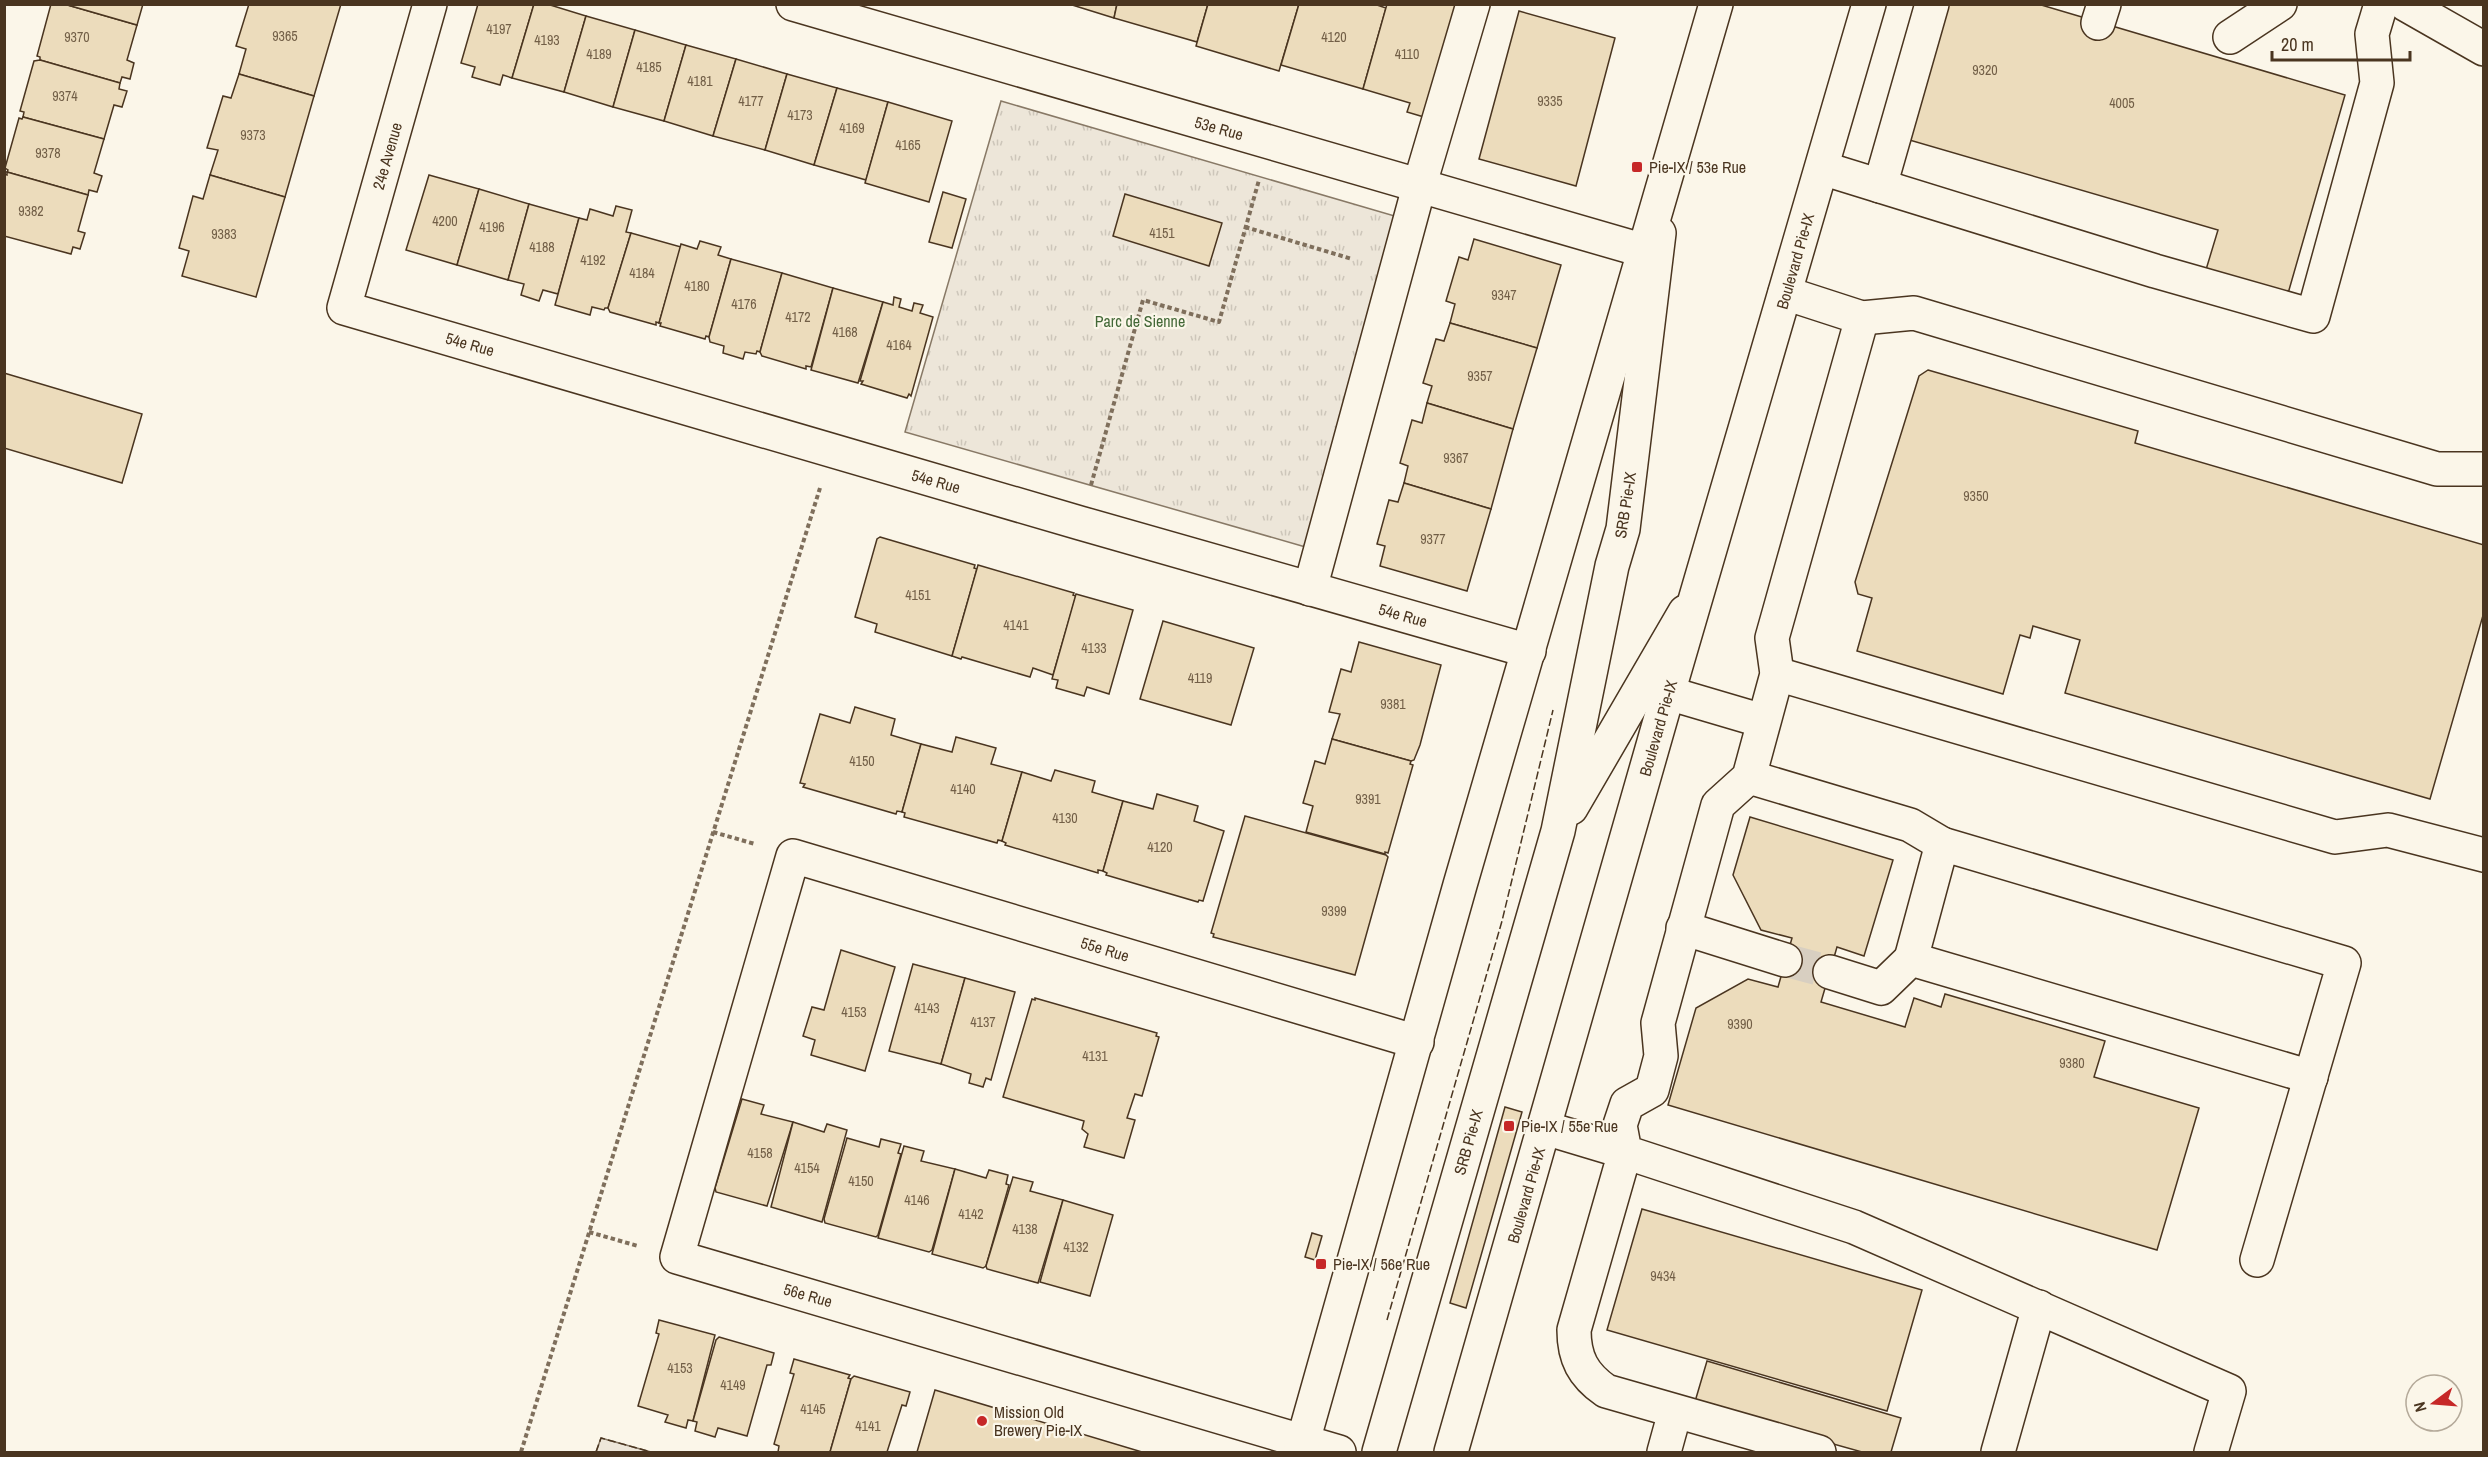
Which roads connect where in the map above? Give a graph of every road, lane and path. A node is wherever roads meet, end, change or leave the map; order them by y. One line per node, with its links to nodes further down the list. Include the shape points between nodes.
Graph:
1 (430, 4): 21 (street, 24e Avenue)
2 (793, 4): 12 (street, 53e Rue)
3 (1473, 4): 16 (street)
4 (1716, 4): 14 (street)
5 (1869, 4): 13 (street, Boulevard Pie-IX)
6 (1932, 4): 15 (street)
7 (2280, 4): 10 (street)
8 (2381, 4): 15 (street, via 2372,34 2377,83 2313,316)
9 (2405, 4): 11 (street)
10 (2230, 37)
11 (2484, 49)
12 (1270, 142): 16 (street, 53e Rue); 17 (path)
13 (1822, 168): 15 (street); 20 (street, Boulevard Pie-IX)
14 (1666, 174): 18 (street); 33 (street, SRB Pie-IX, via 1623,529)
15 (1880, 186)
16 (1419, 187): 18 (street, 53e Rue); 26 (street)
17 (1245, 227): 19 (path); 25 (path, via 1219,322 1143,300)
18 (1645, 251): 28 (street)
19 (1352, 259)
20 (1785, 294): 22 (street); 27 (street, Boulevard Pie-IX)
21 (344, 308): 23 (street, 54e Rue)
22 (1862, 318): 24 (street, via 1914,314 2437,469); 29 (street, via 1772,638)
23 (831, 450): 25 (street, 54e Rue); 44 (path)
24 (2484, 469)
25 (1080, 523): 26 (street, 54e Rue)
26 (1310, 588): 28 (street, 54e Rue)
27 (1698, 590): 30 (street, Boulevard Pie-IX); 33 (street, SRB Pie-IX)
28 (1529, 651): 40 (street)
29 (1777, 674): 31 (street); 35 (street, via 2335,837 2388,830)
30 (1668, 693): 31 (street); 42 (street, Boulevard Pie-IX)
31 (1763, 721): 32 (street)
32 (1749, 777): 34 (street, via 1910,825); 36 (street, via 1718,805)
33 (1558, 831): 52 (street, SRB Pie-IX)
34 (1942, 844): 37 (street); 41 (street, via 2344,963)
35 (2484, 855)
36 (1683, 928): 38 (street); 43 (street, via 1658,1023 1661,1056 1652,1090 1627,1104 1620,1125)
37 (1911, 959): 39 (street, via 1881,988); 41 (street)
38 (1785, 960)
39 (1830, 972)
40 (1417, 1041): 45 (street, 55e Rue, via 793,856); 49 (street)
41 (2311, 1077): 46 (street)
42 (1545, 1128): 43 (street); 53 (street, Boulevard Pie-IX)
43 (1625, 1152): 47 (street, via 1854,1227); 48 (street, via 1576,1318 1576,1354 1587,1376 1606,1391)
44 (589, 1232): 45 (path); 50 (path)
45 (677, 1257): 49 (street, 56e Rue)
46 (2257, 1260)
47 (2039, 1307): 56 (street); 57 (street, via 2229,1391)
48 (1675, 1412): 54 (street); 55 (street)
49 (1302, 1447): 51 (street, 56e Rue)
50 (521, 1452)
51 (1340, 1452)
52 (1379, 1452)
53 (1451, 1452)
54 (1664, 1452)
55 (1819, 1452)
56 (1998, 1452)
57 (2211, 1452)

